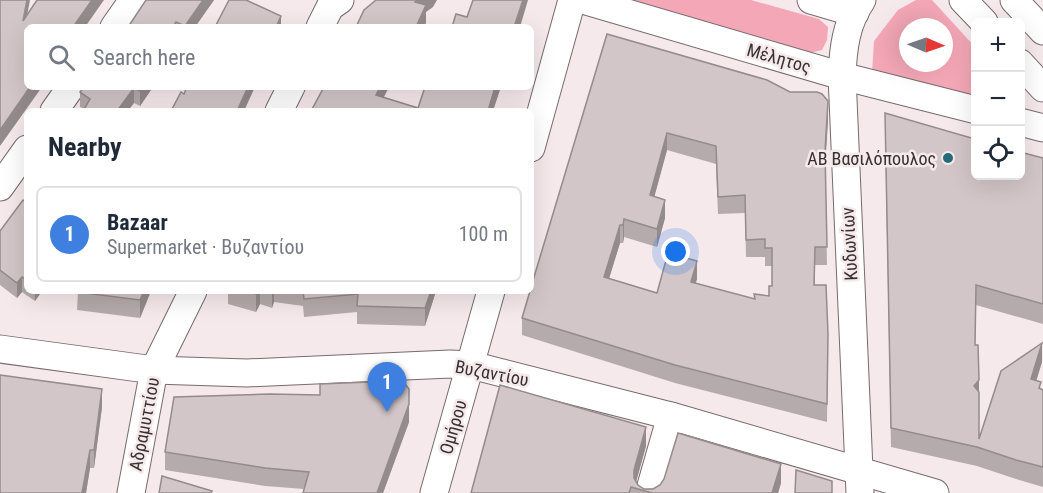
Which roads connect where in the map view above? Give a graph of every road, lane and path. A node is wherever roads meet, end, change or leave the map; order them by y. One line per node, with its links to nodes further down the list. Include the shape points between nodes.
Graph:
1 (133, 0): 9 (street)
2 (572, 0): 21 (street)
3 (583, 0): 12 (street, Μέλητος)
4 (811, 0): 7 (street)
5 (963, 0): 8 (street)
6 (1014, 0): 10 (street)
7 (859, 6): 12 (street, Κυδωνίων, via 845,41)
8 (980, 18)
9 (116, 24)
10 (1043, 32)
11 (1025, 68): 13 (street)
12 (842, 76): 18 (street, Μέλητος); 30 (street, Κυδωνίων)
13 (1043, 88)
14 (69, 90): 16 (street)
15 (290, 90): 17 (street)
16 (56, 108)
17 (280, 108)
18 (971, 109)
19 (1025, 123): 20 (street)
20 (1043, 128)
21 (534, 137)
22 (24, 153): 23 (street)
23 (0, 187)
24 (192, 294): 28 (street, Αδραμυττίου)
25 (490, 294): 27 (street, Ομήρου)
26 (0, 349): 28 (street, Βυζαντίου)
27 (471, 365): 28 (street, Βυζαντίου, via 247,373); 29 (street, Βυζαντίου); 32 (street, Ομήρου)
28 (154, 370): 31 (street, Αδραμυττίου)
29 (671, 416): 30 (street, Βυζαντίου); 33 (street)
30 (860, 482): 34 (street, Βυζαντίου)
31 (130, 493)
32 (434, 493)
33 (649, 493)
34 (935, 493)

